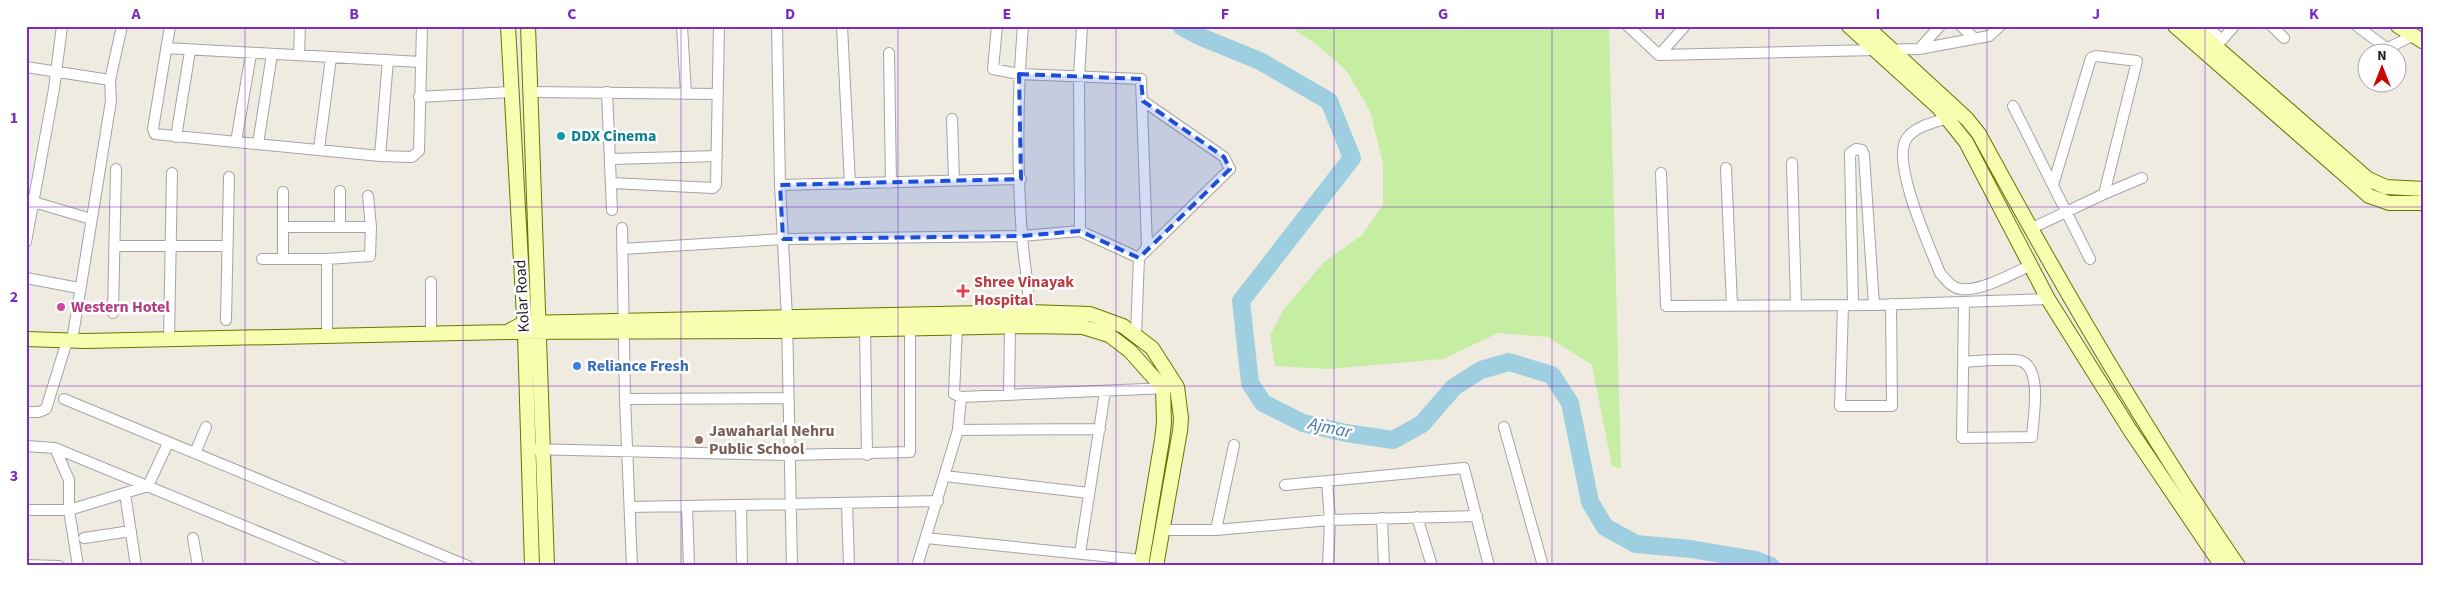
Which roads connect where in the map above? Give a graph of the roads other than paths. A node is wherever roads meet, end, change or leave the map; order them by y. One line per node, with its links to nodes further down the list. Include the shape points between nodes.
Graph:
1 (62, 26): 46 (street)
2 (122, 26): 49 (street)
3 (170, 26): 32 (street)
4 (300, 26): 40 (street)
5 (422, 26): 44 (street)
6 (508, 26): 50 (street, Kolar Road)
7 (528, 26): 51 (street, Kolar Road)
8 (682, 26): 53 (street)
9 (718, 26): 54 (street)
10 (777, 26): 79 (street)
11 (842, 26): 78 (street)
12 (997, 26): 47 (street, via 993,69)
13 (1023, 26): 47 (street)
14 (1082, 26): 48 (street)
15 (1628, 26): 41 (street)
16 (1685, 26): 41 (street)
17 (1849, 26): 35 (street)
18 (1866, 26): 36 (street)
19 (1940, 26): 33 (street)
20 (1961, 26): 29 (street)
21 (2000, 26): 29 (street, via 1989,36)
22 (2175, 26): 87 (street, via 2369,196 2389,203)
23 (2192, 26): 81 (street, via 2368,179 2386,187)
24 (2206, 26): 25 (street, via 2222,40)
25 (2234, 26)
26 (2272, 26): 30 (street)
27 (2357, 26): 31 (street, via 2385,47)
28 (2398, 26): 31 (street)
29 (1974, 38): 33 (street)
30 (2284, 38)
31 (2418, 39)
32 (166, 48): 34 (street); 60 (street, via 153,129 155,134)
33 (1919, 48): 36 (street)
34 (190, 50): 38 (street); 60 (street)
35 (1877, 50): 36 (street); 41 (street); 58 (street)
36 (1892, 50): 89 (street, via 1967,119 1979,134)
37 (889, 53): 77 (street)
38 (251, 54): 39 (street); 61 (street)
39 (272, 54): 40 (street); 62 (street)
40 (299, 55): 42 (street)
41 (1658, 55)
42 (331, 58): 43 (street); 63 (street)
43 (388, 60): 44 (street); 64 (street)
44 (421, 62): 55 (street)
45 (26, 67): 46 (street)
46 (56, 73): 49 (street); 86 (street)
47 (1019, 74): 48 (street); 74 (street)
48 (1079, 77): 56 (street, via 1141,79); 98 (street)
49 (110, 80): 91 (street, via 111,101)
50 (510, 92): 51 (street); 55 (street); 129 (street, Kolar Road)
51 (531, 92): 52 (street); 130 (street, Kolar Road)
52 (607, 92): 53 (street); 66 (street)
53 (686, 94): 54 (street)
54 (718, 94): 65 (street)
55 (419, 97): 64 (street, via 419,151 412,157)
56 (1142, 101): 106 (street, via 1148,247); 106 (street, via 1224,157 1230,169)
57 (2013, 106): 80 (street)
58 (1948, 118): 92 (street, via 1966,142); 111 (street, via 1923,126 1907,138 1902,152 1908,188 1940,273 1949,284 1961,289 1976,287)
59 (952, 119): 75 (street)
60 (176, 138): 61 (street)
61 (236, 142): 62 (street)
62 (258, 144): 63 (street)
63 (319, 149): 64 (street)
64 (380, 156)
65 (717, 156): 66 (street); 76 (street, via 716,186 713,188)
66 (611, 159): 76 (street)
67 (1792, 163): 117 (street)
68 (1726, 168): 121 (street)
69 (116, 169): 102 (street)
70 (172, 173): 103 (street)
71 (1661, 173): 121 (street, via 1666,306)
72 (229, 177): 104 (street)
73 (2142, 178): 84 (street)
74 (1020, 179): 75 (street); 99 (street)
75 (954, 180): 77 (street)
76 (612, 183): 88 (street)
77 (891, 183): 78 (street)
78 (850, 184): 79 (street)
79 (780, 185): 100 (street)
80 (2053, 185): 84 (street, via 2091,58 2133,59 2137,61 2136,66); 90 (street)
81 (2424, 189)
82 (340, 191): 94 (street)
83 (283, 192): 93 (street)
84 (2104, 194): 90 (street)
85 (368, 196): 95 (street)
86 (29, 200): 91 (street); 101 (street)
87 (2424, 203)
88 (612, 210)
89 (2021, 211): 92 (street); 97 (street)
90 (2066, 212): 97 (street); 109 (street)
91 (91, 219): 114 (street)
92 (2007, 220): 111 (street)
93 (283, 227): 94 (street); 108 (street)
94 (340, 227): 95 (street)
95 (371, 227): 110 (street, via 370,256)
96 (622, 228): 105 (street)
97 (2030, 229): 212 (street, via 2144,424)
98 (1080, 231): 99 (street); 106 (street)
99 (1022, 236): 100 (street); 123 (street)
100 (783, 239): 105 (street); 125 (street)
101 (26, 242)
102 (115, 246): 103 (street); 122 (street)
103 (171, 246): 104 (street); 137 (street)
104 (228, 246): 124 (street)
105 (622, 249): 127 (street)
106 (1139, 258): 134 (street)
107 (262, 259): 108 (street)
108 (283, 259): 110 (street)
109 (2090, 259)
110 (327, 260): 135 (street)
111 (2031, 265): 115 (street)
112 (26, 278): 114 (street)
113 (431, 282): 133 (street)
114 (79, 288): 138 (street)
115 (2048, 299): 116 (street); 211 (street, via 2130,430)
116 (1964, 302): 118 (street); 139 (street)
117 (1796, 304): 119 (street); 121 (street)
118 (1891, 304): 119 (street, via 1892,406 1840,406); 120 (street)
119 (1848, 305): 120 (street); 120 (street, via 1850,153 1856,149 1862,150 1864,155)
120 (1874, 305)
121 (1732, 306)
122 (113, 313)
123 (1029, 319): 125 (street); 126 (street); 134 (street, via 1090,314); 141 (street, via 1083,327 1109,335 1130,350)
124 (226, 320)
125 (787, 324): 127 (street); 132 (street); 145 (street)
126 (1010, 326): 128 (street); 143 (street)
127 (625, 327): 130 (street); 147 (street)
128 (957, 327): 131 (street); 144 (street, via 954,394)
129 (524, 328): 130 (street); 133 (street, via 507,332); 157 (street, Kolar Road)
130 (539, 328): 158 (street, Kolar Road)
131 (910, 328): 132 (street); 162 (street, via 910,452)
132 (866, 329): 162 (street)
133 (432, 334): 135 (street)
134 (1136, 334): 140 (street, via 1152,348)
135 (327, 336): 137 (street)
136 (26, 339): 138 (street)
137 (169, 339): 138 (street)
138 (69, 341): 148 (street, via 46,408 39,412)
139 (1963, 362): 139 (street, via 2021,361 2030,367 2036,379 2032,437 1962,438)
140 (1177, 387): 141 (street); 181 (street, via 1180,431)
141 (1163, 388): 142 (street); 189 (street, via 1163,431)
142 (1105, 392): 143 (street); 151 (street)
143 (1010, 394): 144 (street)
144 (961, 397): 152 (street)
145 (787, 398): 147 (street); 161 (street)
146 (64, 399): 153 (street)
147 (625, 399): 159 (street)
148 (26, 412)
149 (206, 427): 160 (street)
150 (1504, 427): 210 (street)
151 (1100, 429): 152 (street); 167 (street)
152 (958, 430): 163 (street)
153 (168, 443): 160 (street); 166 (street)
154 (1234, 445): 182 (street)
155 (26, 446): 156 (street)
156 (55, 448): 166 (street); 176 (street, via 69,480)
157 (528, 449): 158 (street); 197 (street, Kolar Road)
158 (544, 450): 159 (street); 198 (street, Kolar Road)
159 (628, 452): 161 (street); 174 (street)
160 (196, 453): 188 (street)
161 (789, 455): 162 (street); 170 (street)
162 (867, 455)
163 (945, 476): 167 (street); 169 (street)
164 (1327, 481): 165 (street); 177 (street, via 1464,468); 180 (street)
165 (1284, 485)
166 (148, 486): 176 (street); 195 (street)
167 (1089, 493): 187 (street)
168 (126, 500): 183 (street)
169 (938, 501): 171 (street); 186 (street)
170 (790, 504): 171 (street); 173 (street); 202 (street)
171 (847, 505): 203 (street)
172 (687, 506): 173 (street); 174 (street); 200 (street)
173 (741, 506): 201 (street)
174 (631, 507): 199 (street)
175 (26, 510): 176 (street)
176 (69, 510): 192 (street)
177 (1477, 516): 178 (street); 209 (street)
178 (1417, 517): 179 (street); 208 (street)
179 (1382, 518): 180 (street); 207 (street)
180 (1330, 520): 182 (street); 206 (street)
181 (1161, 530): 182 (street); 205 (street)
182 (1216, 530)
183 (131, 531): 184 (street); 193 (street)
184 (84, 538)
185 (193, 538): 194 (street)
186 (926, 538): 187 (street); 204 (street)
187 (1080, 553): 189 (street)
188 (450, 562): 196 (street)
189 (1141, 563)
190 (29, 565): 191 (street)
191 (59, 566)
192 (78, 566)
193 (136, 566)
194 (198, 566)
195 (340, 566)
196 (468, 566)
197 (532, 566)
198 (547, 566)
199 (632, 566)
200 (689, 566)
201 (742, 566)
202 (792, 566)
203 (849, 566)
204 (917, 566)
205 (1156, 566)
206 (1328, 566)
207 (1384, 566)
208 (1432, 566)
209 (1490, 566)
210 (1543, 566)
211 (2222, 566)
212 (2238, 566)

